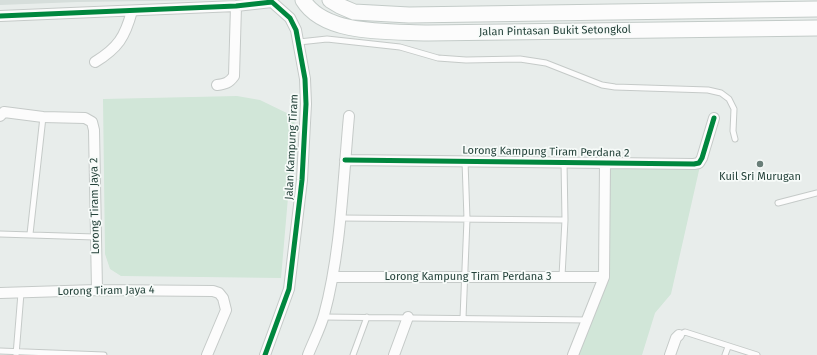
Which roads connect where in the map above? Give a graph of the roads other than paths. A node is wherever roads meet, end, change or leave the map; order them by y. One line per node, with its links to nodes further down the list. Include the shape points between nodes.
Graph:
1 (303, 0): 8 (main road, Jalan Pintasan Bukit Setongkol, via 321,18 368,30 428,32)
2 (330, 0): 5 (main road, Jalan Pintasan Bukit Setongkol, via 354,12 409,15)
3 (272, 1): 4 (street, Jalan Kampung Tiram); 9 (street, Jalan Kampung Tiram, via 290,18)
4 (236, 6): 6 (street, Jalan Kampung Tiram); 11 (street, via 234,76 226,84)
5 (817, 9)
6 (132, 11): 7 (street, Jalan Kampung Tiram); 10 (street, via 123,37 106,55)
7 (0, 16)
8 (817, 28)
9 (299, 42): 16 (lane, via 327,39 400,47 438,58 520,59 546,63 602,85 708,90 721,93 729,99 734,109); 47 (street, Jalan Kampung Tiram, via 306,104 301,187 289,289)
10 (95, 62)
11 (217, 85)
12 (0, 116): 14 (street, via 4,112)
13 (348, 116): 17 (street)
14 (43, 117): 27 (lane); 28 (street, Lorong Tiram Jaya 2, via 85,118 92,122)
15 (714, 118): 20 (street, Lorong Kampung Tiram Perdana 2, via 699,163)
16 (735, 139)
17 (345, 160): 18 (street, Lorong Kampung Tiram Perdana 2); 23 (street)
18 (464, 161): 19 (street, Lorong Kampung Tiram Perdana 2); 24 (lane)
19 (564, 162): 20 (street, Lorong Kampung Tiram Perdana 2); 25 (lane)
20 (605, 163): 32 (street)
21 (817, 193): 22 (lane)
22 (778, 203)
23 (340, 218): 24 (lane); 31 (street)
24 (467, 219): 25 (lane); 29 (lane)
25 (565, 220): 30 (lane)
26 (0, 234): 27 (lane)
27 (30, 234): 28 (lane)
28 (95, 237): 33 (street, Lorong Tiram Jaya 2)
29 (465, 276): 30 (street, Lorong Kampung Tiram Perdana 3); 31 (street, Lorong Kampung Tiram Perdana 3); 39 (lane)
30 (562, 276): 32 (street, Lorong Kampung Tiram Perdana 3)
31 (333, 277): 36 (street)
32 (604, 277): 40 (street)
33 (97, 290): 34 (street, Lorong Tiram Jaya 4); 46 (street, Lorong Tiram Jaya 4, via 213,290 219,293 226,310)
34 (21, 292): 35 (street, Lorong Tiram Jaya 4); 44 (lane)
35 (0, 293)
36 (324, 317): 37 (lane); 48 (street)
37 (367, 317): 38 (lane); 49 (lane)
38 (408, 317): 39 (lane); 50 (street)
39 (463, 318): 40 (lane)
40 (588, 320): 51 (street)
41 (679, 335): 42 (lane, via 685,332); 52 (street)
42 (728, 347): 53 (lane); 54 (lane)
43 (0, 350): 44 (lane)
44 (16, 353): 45 (lane)
45 (104, 355)
46 (207, 355)
47 (265, 355)
48 (308, 355)
49 (353, 355)
50 (394, 355)
51 (573, 355)
52 (670, 355)
53 (725, 355)
54 (757, 355)

